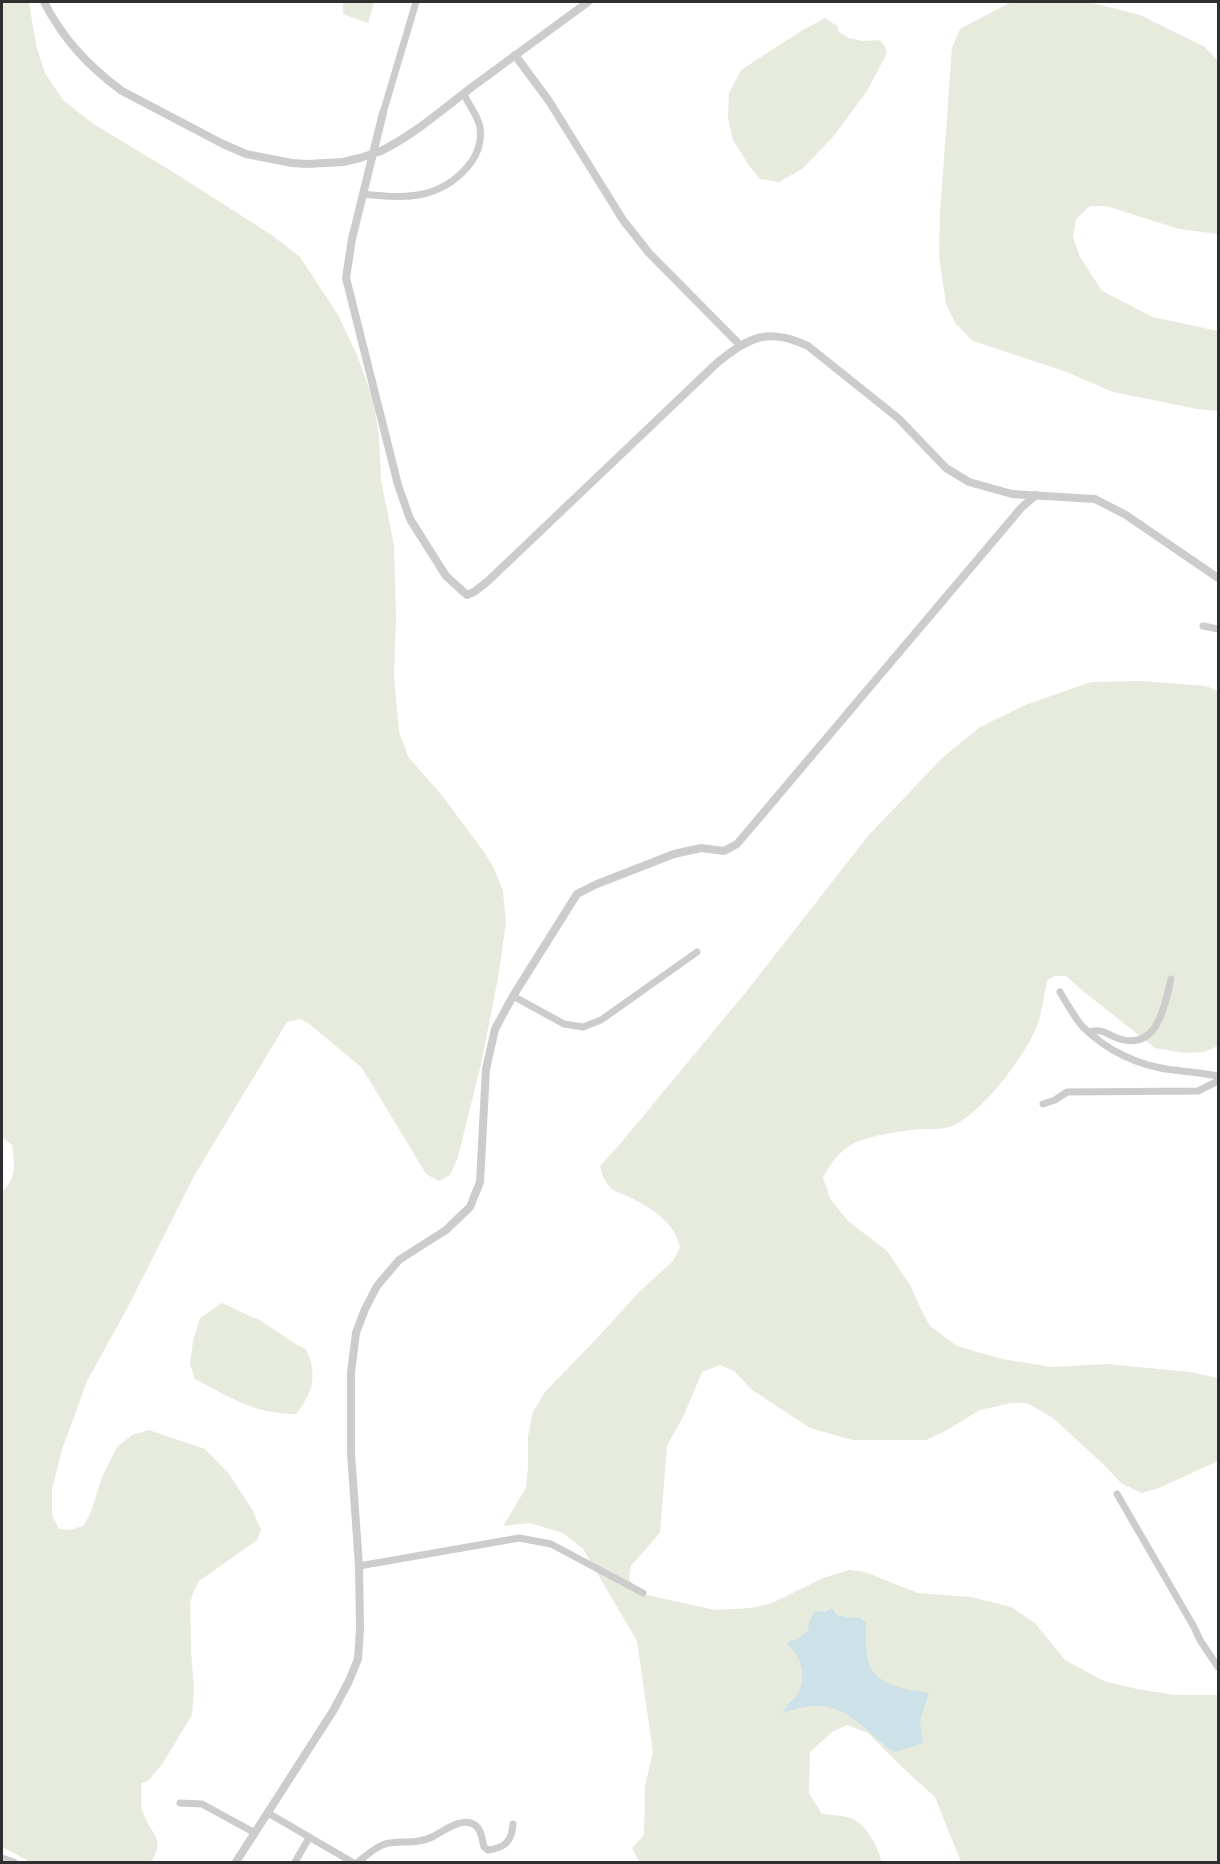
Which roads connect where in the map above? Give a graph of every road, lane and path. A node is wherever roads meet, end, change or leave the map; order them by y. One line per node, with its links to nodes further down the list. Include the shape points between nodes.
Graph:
1 (44, 2): 5 (street, bridge, via 74,49 107,80 246,154 320,164 360,158 403,140)
2 (416, 2): 6 (street)
3 (588, 2): 4 (street)
4 (515, 55): 5 (street); 8 (street, via 549,101 623,220 649,253)
5 (464, 94): 7 (street, via 480,126 479,146 462,173 419,195)
6 (383, 113): 7 (street)
7 (363, 194): 8 (street, via 346,278 398,486 416,529 447,576 468,595 488,581)
8 (740, 345): 9 (street, via 762,336 782,336 801,343 898,418 946,468 969,482 992,489)
9 (1036, 495): 10 (street, via 1095,499 1111,506); 16 (street, via 737,844 724,851 701,848 674,854 577,894)
10 (1218, 579)
11 (1203, 626): 12 (street)
12 (1218, 629)
13 (697, 952): 16 (street, via 602,1020 583,1027 564,1024)
14 (1172, 979): 17 (street, via 1160,1020 1146,1036 1131,1041 1098,1030)
15 (1060, 992): 17 (street)
16 (513, 996): 21 (street, via 495,1029 486,1069 480,1182 470,1208 446,1230 399,1260 372,1295 356,1333 351,1373 351,1453)
17 (1089, 1032): 18 (street, via 1132,1061)
18 (1218, 1078): 19 (street, via 1198,1091 1067,1092)
19 (1043, 1104)
20 (1117, 1494): 23 (street)
21 (359, 1566): 22 (street, via 519,1538 551,1544); 25 (street, via 358,1659 333,1711)
22 (643, 1593)
23 (1218, 1667)
24 (180, 1803): 27 (street, via 202,1804)
25 (268, 1813): 27 (street); 28 (street)
26 (513, 1824): 30 (street, via 512,1836 496,1849 484,1847 480,1831 466,1822 450,1826 430,1839 386,1844)
27 (255, 1833): 32 (street)
28 (309, 1838): 33 (street); 34 (street)
29 (2, 1858): 31 (street)
30 (362, 1862)
31 (14, 1863)
32 (236, 1863)
33 (295, 1863)
34 (352, 1863)

